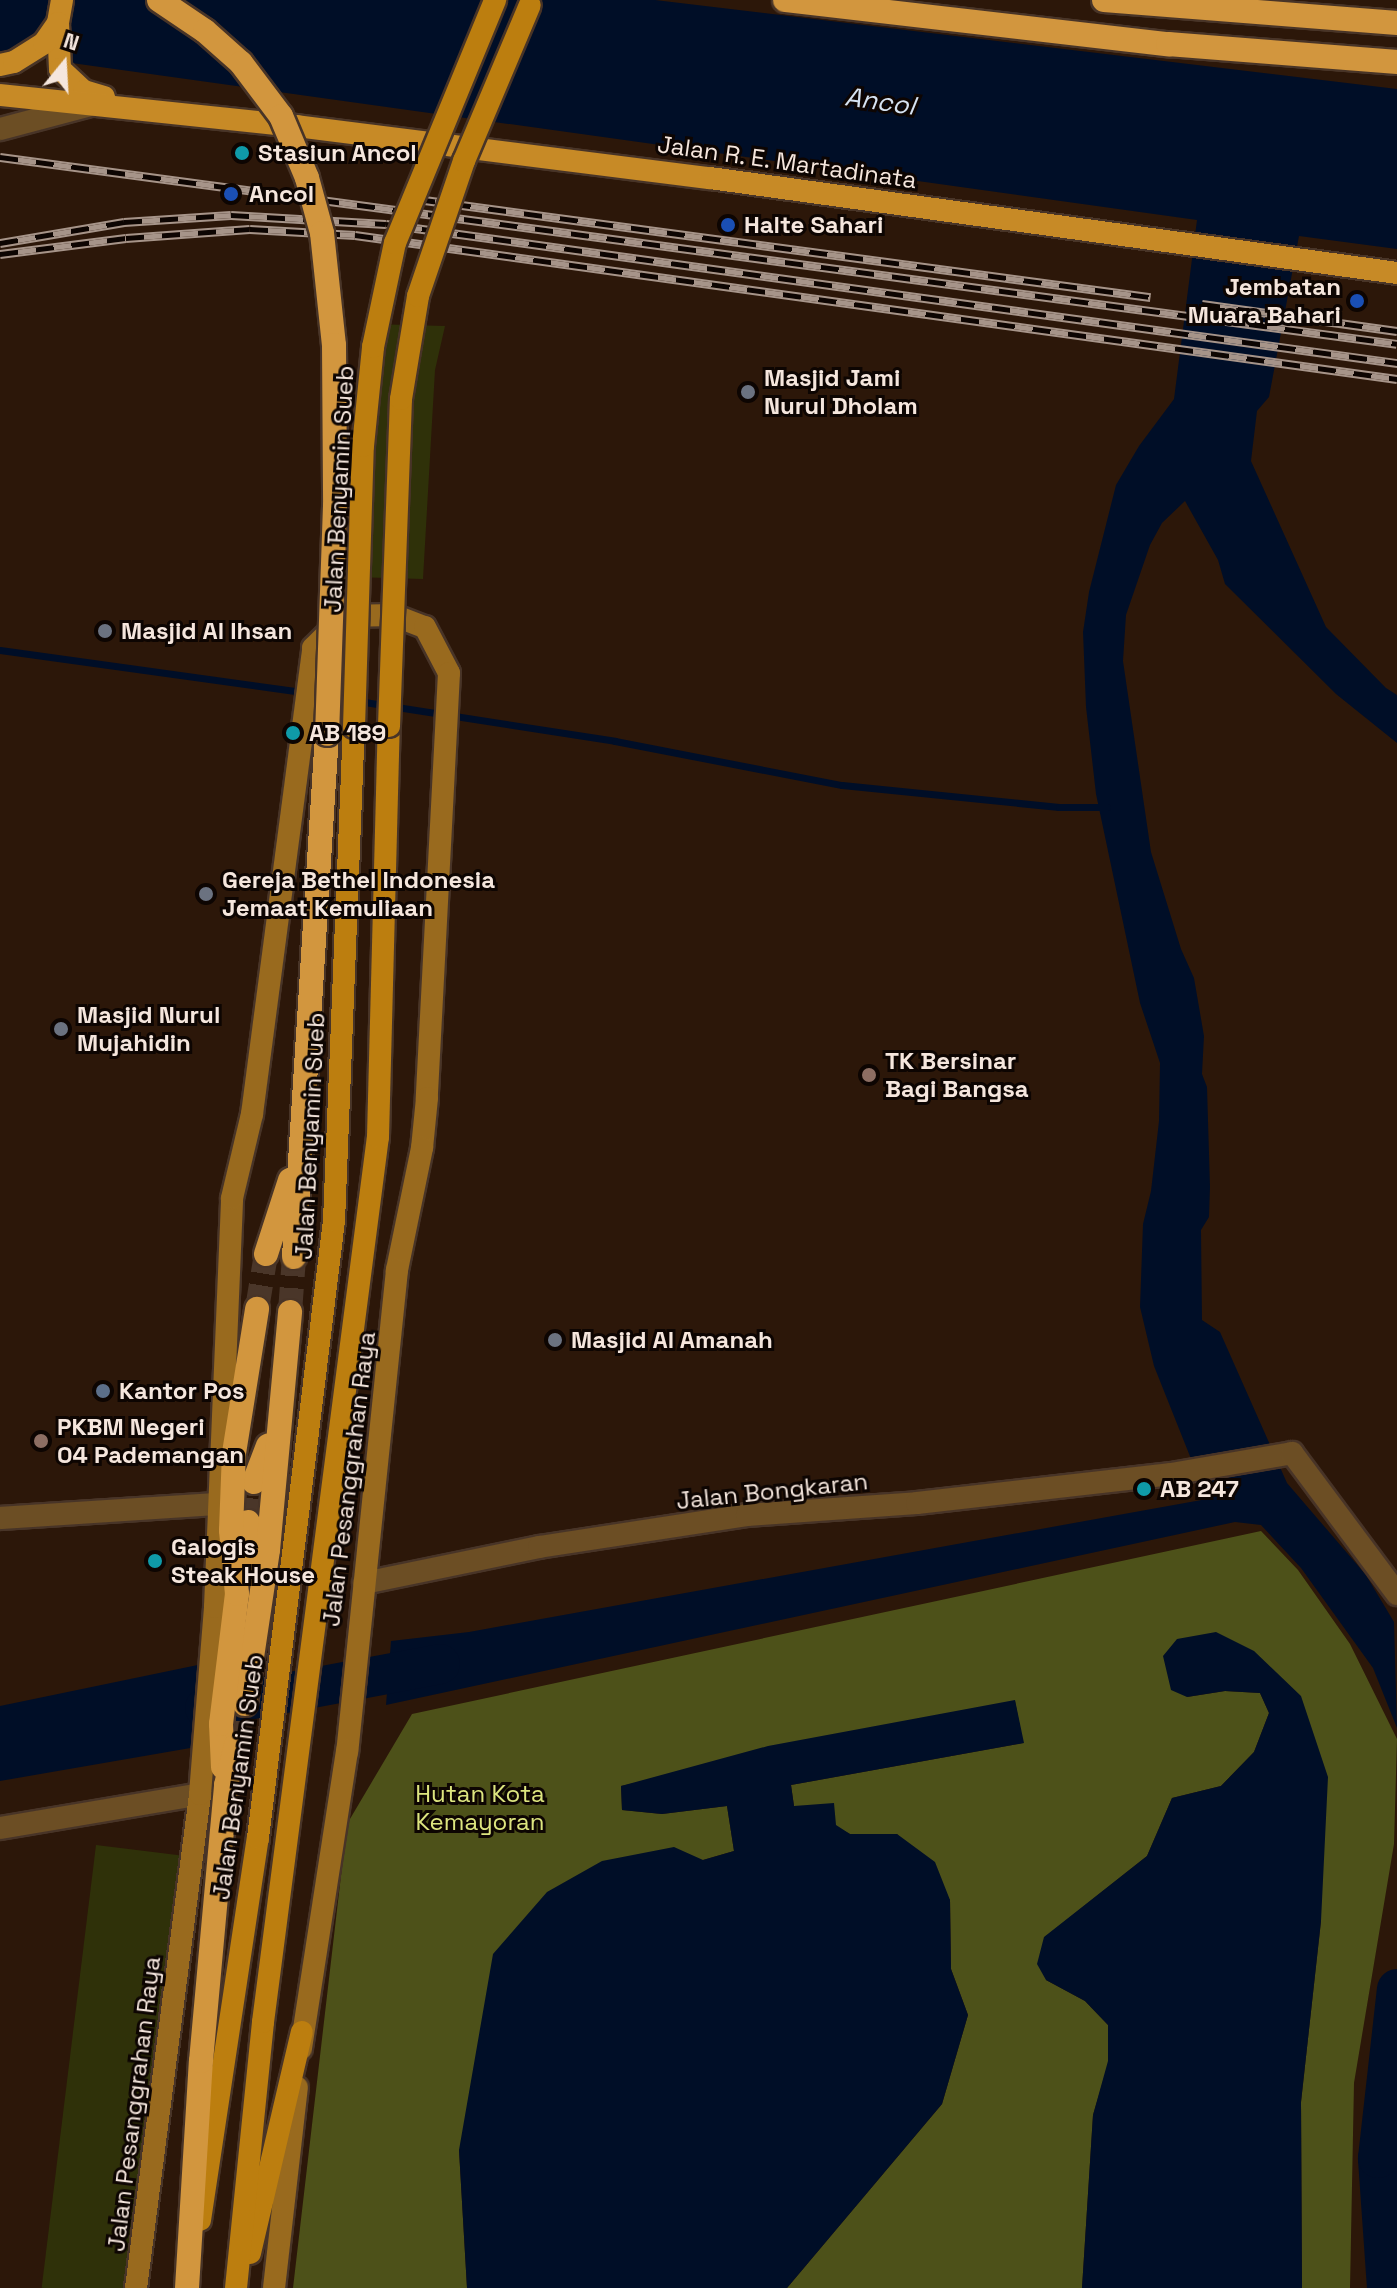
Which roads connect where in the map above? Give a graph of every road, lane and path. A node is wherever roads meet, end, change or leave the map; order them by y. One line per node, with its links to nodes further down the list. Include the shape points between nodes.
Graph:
1 (62, 0): 7 (highway, Jalan R. E. Martadinata)
2 (159, 0): 17 (highway, bridge, via 241,63 281,116 307,178 328,279 335,506 326,750)
3 (495, 0): 35 (main road, Jalan Benyamin Sueb, bridge, via 395,243 373,347 363,446 334,1221 258,1838)
4 (785, 0): 9 (highway, via 1168,44)
5 (1104, 0): 8 (highway)
6 (531, 2): 36 (main road, bridge, via 464,161 418,296 401,399 378,1137 261,2038)
7 (58, 23): 10 (highway, via 44,43); 13 (highway, Jalan R. E. Martadinata, via 60,69 69,80 84,91)
8 (1397, 23)
9 (1397, 62)
10 (0, 65)
11 (0, 95): 12 (highway, Jalan R. E. Martadinata)
12 (96, 104): 13 (highway, Jalan R. E. Martadinata); 14 (street)
13 (169, 114): 15 (highway, Jalan R. E. Martadinata, via 457,146)
14 (0, 129)
15 (1397, 273)
16 (449, 673): 24 (main road, Jalan Benyamin Sueb, via 425,627 393,615 345,616 313,648 252,1114 232,1198); 27 (main road, Jalan Pesanggrahan Raya, via 427,1098 397,1270)
17 (301, 1143): 18 (highway); 19 (highway)
18 (266, 1254)
19 (294, 1257)
20 (257, 1309): 28 (highway, via 234,1453 231,1530)
21 (290, 1312): 22 (highway)
22 (279, 1417): 23 (highway); 30 (highway, via 268,1550)
23 (254, 1482)
24 (217, 1504): 25 (street); 31 (main road, Jalan Benyamin Sueb)
25 (0, 1518)
26 (248, 1522): 28 (highway, via 246,1572)
27 (364, 1583): 29 (street, Jalan Bongkaran, via 539,1547 747,1515 917,1503 1171,1474 1285,1453 1296,1454); 33 (main road, Jalan Pesanggrahan Raya, via 349,1734)
28 (237, 1594): 35 (highway)
29 (1397, 1594)
30 (245, 1704)
31 (200, 1788): 32 (street); 34 (main road, Jalan Pesanggrahan Raya)
32 (0, 1828)
33 (302, 2032): 37 (main road); 38 (main road, Jalan Pesanggrahan Raya)
34 (136, 2288)
35 (188, 2288)
36 (236, 2288)
37 (242, 2288)
38 (274, 2288)

